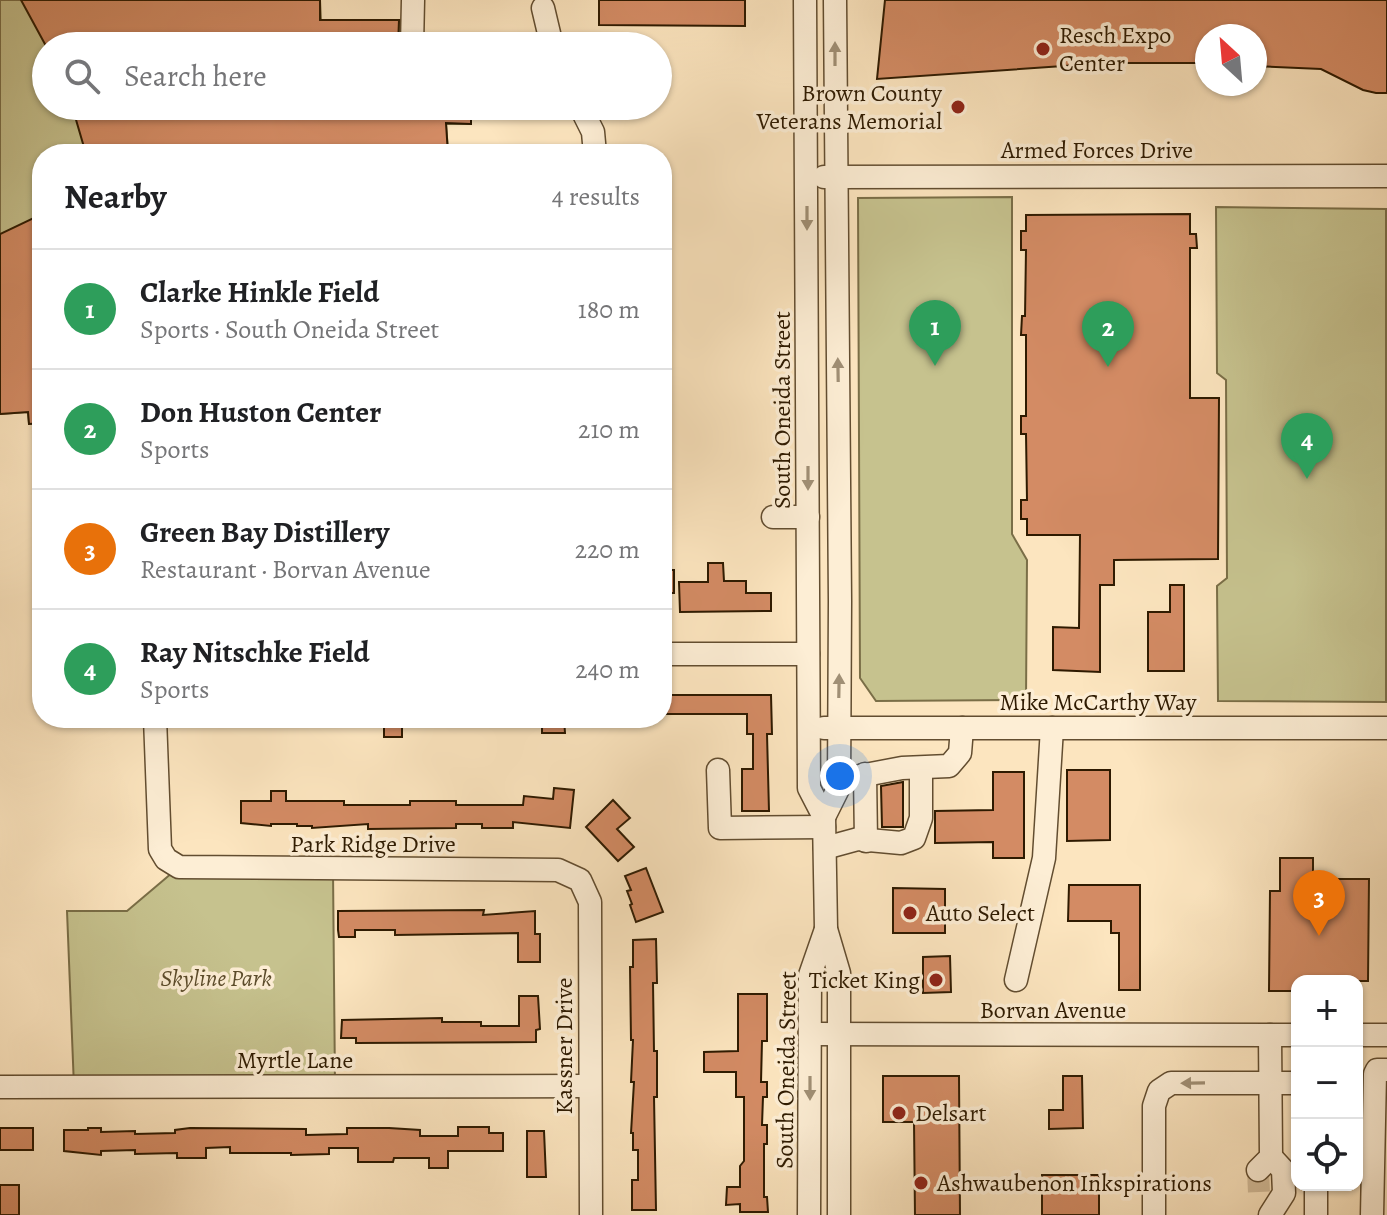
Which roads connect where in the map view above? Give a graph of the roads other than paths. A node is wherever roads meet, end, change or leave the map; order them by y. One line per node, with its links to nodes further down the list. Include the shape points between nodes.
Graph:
1 (413, 0): 5 (street)
2 (805, 0): 10 (street, South Oneida Street)
3 (835, 0): 11 (street, South Oneida Street, one-way to 3)
4 (543, 8): 6 (street)
5 (412, 32)
6 (549, 32)
7 (587, 120): 8 (street)
8 (594, 144)
9 (1387, 176): 11 (street, Armed Forces Drive)
10 (807, 177): 11 (street, Armed Forces Drive); 13 (street, South Oneida Street, one-way to 13)
11 (836, 177): 18 (street, South Oneida Street, one-way to 11)
12 (773, 517): 13 (street)
13 (808, 517): 15 (street, South Oneida Street)
14 (672, 654): 15 (street)
15 (808, 654): 17 (street, South Oneida Street)
16 (155, 728): 28 (street, Park Ridge Drive, via 158,840 166,859 179,867 558,870)
17 (809, 728): 18 (street, Mike McCarthy Way); 26 (street, South Oneida Street, via 809,788)
18 (839, 728): 19 (street, Mike McCarthy Way); 25 (street, South Oneida Street)
19 (962, 728): 20 (street, Mike McCarthy Way); 22 (street, via 960,753 949,766)
20 (1052, 728): 21 (street, Mike McCarthy Way); 30 (street, via 1044,858)
21 (1387, 728)
22 (921, 768): 24 (street); 27 (street, via 921,818 914,838 901,843)
23 (718, 770): 26 (street, via 720,828)
24 (865, 774): 25 (street); 27 (street)
25 (839, 780): 26 (street, South Oneida Street)
26 (824, 831): 27 (street); 29 (street, South Oneida Street)
27 (866, 841)
28 (580, 880): 40 (street, Kassner Drive, via 590,902)
29 (826, 929): 31 (street, South Oneida Street, via 810,975); 32 (street, South Oneida Street, via 839,973)
30 (1016, 980)
31 (810, 1034): 32 (street, Borvan Avenue); 45 (street, South Oneida Street, one-way to 45)
32 (840, 1035): 33 (street, Borvan Avenue); 46 (street, South Oneida Street)
33 (1270, 1035): 34 (street, Borvan Avenue); 38 (street)
34 (1291, 1035)
35 (1363, 1035): 36 (street)
36 (1387, 1035)
37 (1387, 1070): 50 (street, via 1375,1074)
38 (1271, 1082): 39 (street); 42 (street); 47 (street, one-way to 47, via 1171,1083 1159,1091 1154,1106)
39 (1291, 1083)
40 (590, 1086): 41 (street, Myrtle Lane); 44 (street, Kassner Drive)
41 (0, 1087)
42 (1263, 1173): 48 (street); 48 (street, via 1283,1170 1284,1193)
43 (1316, 1191): 49 (street)
44 (591, 1215)
45 (809, 1215)
46 (839, 1215)
47 (1154, 1215)
48 (1270, 1215)
49 (1316, 1215)
50 (1372, 1215)

